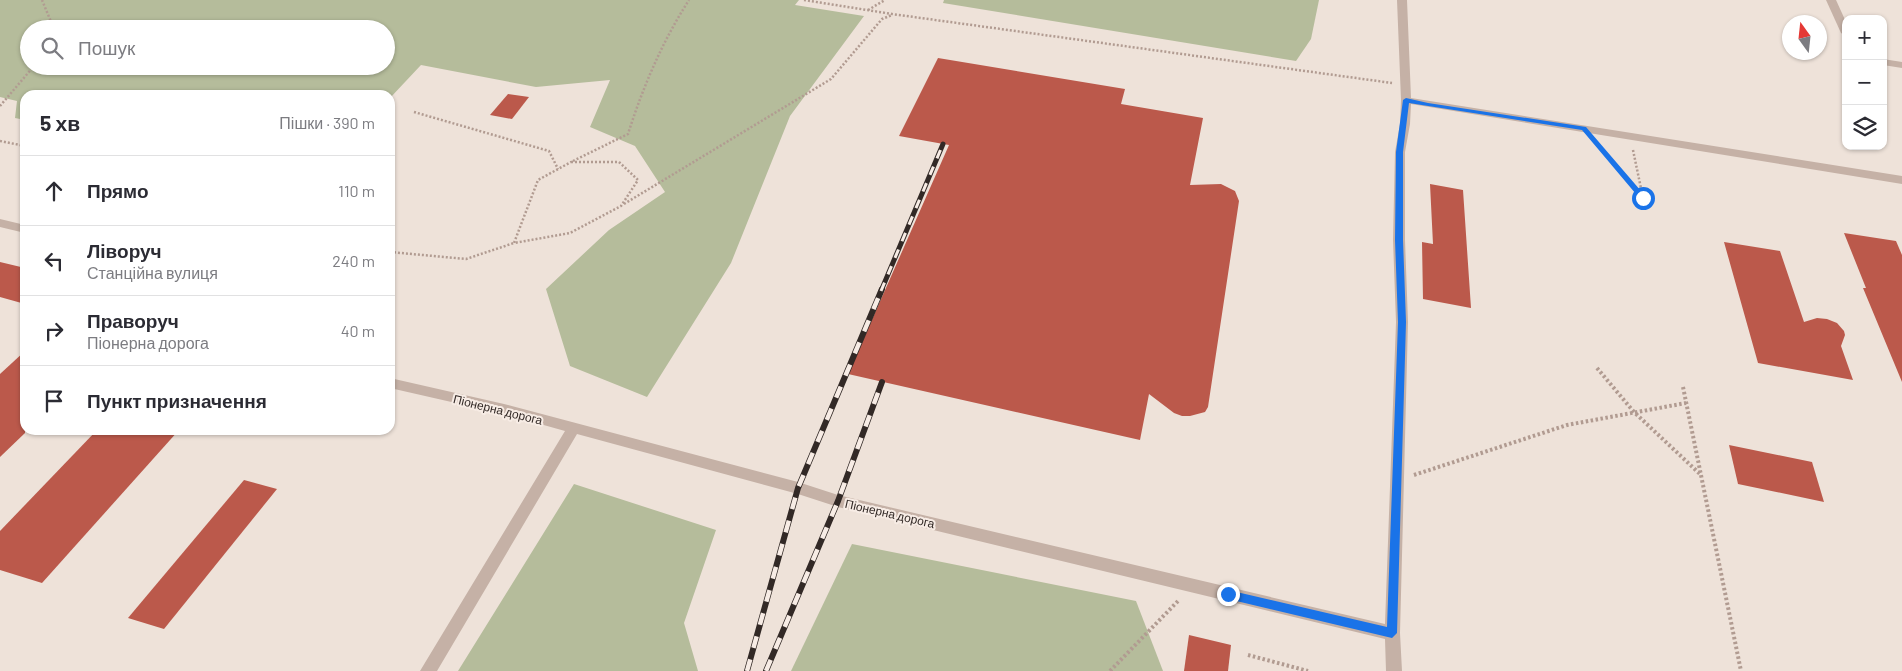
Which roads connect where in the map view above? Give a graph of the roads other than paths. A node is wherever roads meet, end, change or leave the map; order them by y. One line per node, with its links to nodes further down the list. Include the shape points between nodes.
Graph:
1 (1402, 0): 6 (street)
2 (1831, 0): 3 (street)
3 (1842, 24)
4 (1887, 63): 5 (street)
5 (1902, 65)
6 (1406, 100): 7 (street); 12 (street, via 1400,152 1402,322)
7 (1902, 180)
8 (0, 224): 9 (street)
9 (20, 228)
10 (395, 384): 11 (street, Піонерна дорога)
11 (574, 428): 12 (street, Піонерна дорога, via 838,501); 13 (street)
12 (1392, 633): 14 (street)
13 (428, 671)
14 (1394, 671)

